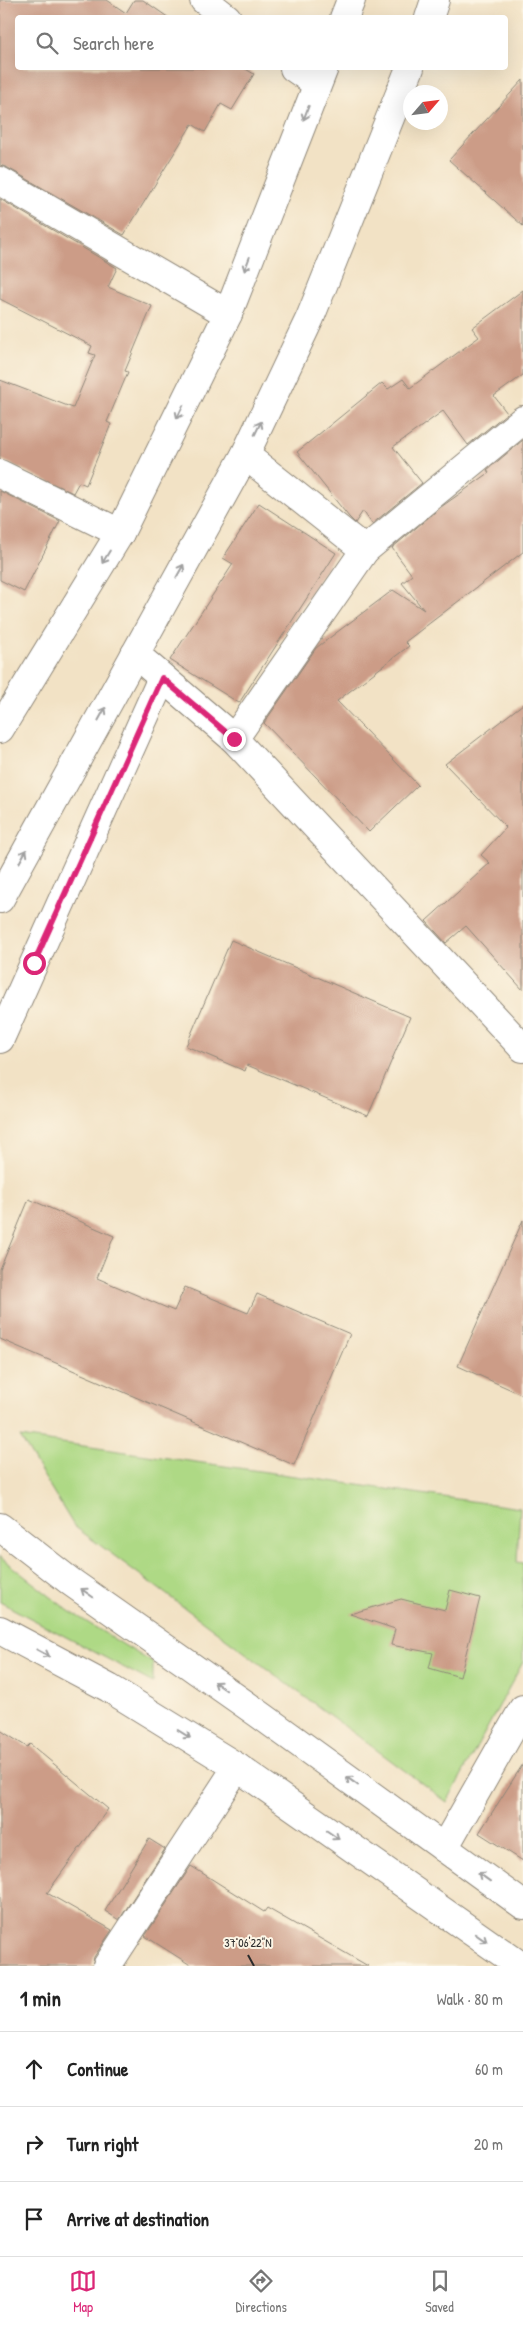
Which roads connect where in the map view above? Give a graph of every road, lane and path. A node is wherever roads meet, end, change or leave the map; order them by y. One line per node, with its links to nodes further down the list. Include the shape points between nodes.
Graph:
1 (204, 0): 4 (main road)
2 (350, 0): 5 (main road)
3 (435, 0): 6 (main road)
4 (224, 15)
5 (345, 15)
6 (430, 15)
7 (300, 70): 9 (main road)
8 (409, 70): 13 (main road, one-way to 8, via 310,318)
9 (320, 76): 11 (main road, one-way to 11)
10 (0, 181): 11 (main road)
11 (228, 314): 15 (main road, one-way to 15)
12 (523, 420): 16 (main road)
13 (245, 456): 16 (main road); 17 (main road, one-way to 13)
14 (0, 474): 15 (main road)
15 (120, 533): 19 (main road, one-way to 19)
16 (365, 550): 20 (main road)
17 (135, 654): 18 (main road); 21 (main road, one-way to 17)
18 (162, 678): 20 (main road); 22 (main road)
19 (0, 729)
20 (234, 739): 23 (main road)
21 (0, 899)
22 (0, 1039)
23 (523, 1048)
24 (0, 1527): 28 (main road, one-way to 24, via 71,1582)
25 (0, 1630): 27 (main road, one-way to 27, via 109,1688)
26 (523, 1709): 28 (main road)
27 (237, 1767): 30 (main road); 31 (main road, one-way to 31)
28 (444, 1848): 29 (main road, one-way to 28)
29 (523, 1906)
30 (107, 1966)
31 (521, 1966)

